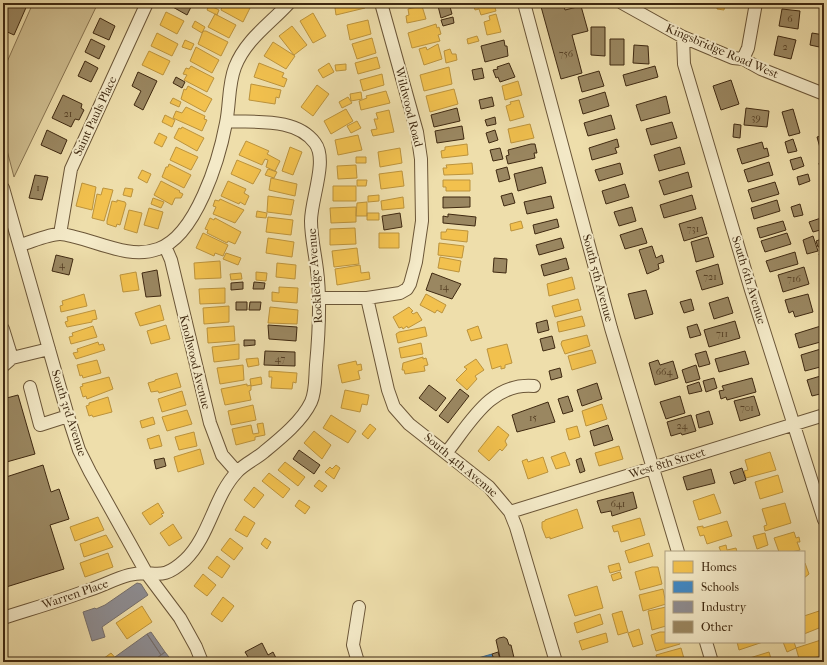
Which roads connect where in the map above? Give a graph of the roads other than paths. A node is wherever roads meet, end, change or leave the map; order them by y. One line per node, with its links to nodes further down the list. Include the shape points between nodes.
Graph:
1 (147, 3): 12 (street, Saint Pauls Place, via 71,168)
2 (289, 3): 10 (street, via 251,39 242,52 230,83)
3 (381, 3): 16 (street, Wildwood Road, via 417,132 421,159 422,221 414,269 407,289 400,293)
4 (524, 3): 26 (street, South 5th Avenue, via 611,328)
5 (756, 3): 8 (street, via 748,48)
6 (627, 5): 7 (street, Kingsbridge Road West)
7 (683, 37): 8 (street, Kingsbridge Road West, via 733,58); 24 (street, South 6th Avenue, via 684,64)
8 (743, 59): 9 (street, Kingsbridge Road West, via 761,69)
9 (824, 94)
10 (226, 121): 14 (street, via 220,152 195,212 184,229); 15 (street, Rockledge Avenue, via 289,126 309,136 321,152 311,220)
11 (3, 188): 13 (street, South 3rd Avenue)
12 (60, 234): 13 (street); 14 (street, via 136,252 153,251)
13 (20, 245): 18 (street, South 3rd Avenue)
14 (165, 246): 27 (street, Knollwood Avenue, via 171,260 210,423 222,455)
15 (318, 298): 16 (street, Wildwood Road); 27 (street, Rockledge Avenue, via 314,394 310,403 296,422 265,451)
16 (367, 298): 25 (street, South 4th Avenue, via 394,407 410,424)
17 (3, 329): 19 (street)
18 (49, 349): 19 (street); 23 (street, South 3rd Avenue)
19 (8, 362)
20 (30, 386): 23 (street, via 40,425)
21 (534, 386): 25 (street, via 521,384 499,392 479,411)
22 (824, 415): 24 (street, West 8th Street)
23 (68, 416): 31 (street, South 3rd Avenue, via 79,450 90,472)
24 (794, 424): 26 (street, West 8th Street); 29 (street, South 6th Avenue)
25 (447, 452): 28 (street, South 4th Avenue, via 489,486)
26 (652, 467): 28 (street, West 8th Street); 30 (street, South 5th Avenue)
27 (237, 472): 31 (street, Rockledge Avenue, via 223,493 195,548 185,560 166,573)
28 (510, 512): 37 (street, South 4th Avenue)
29 (824, 520)
30 (678, 551)
31 (147, 574): 33 (street, Warren Place, via 129,575); 35 (street, South 3rd Avenue, via 180,618)
32 (359, 607): 36 (street, via 353,645)
33 (3, 618)
34 (706, 643): 38 (street)
35 (202, 662)
36 (358, 662)
37 (556, 662)
38 (712, 662)

